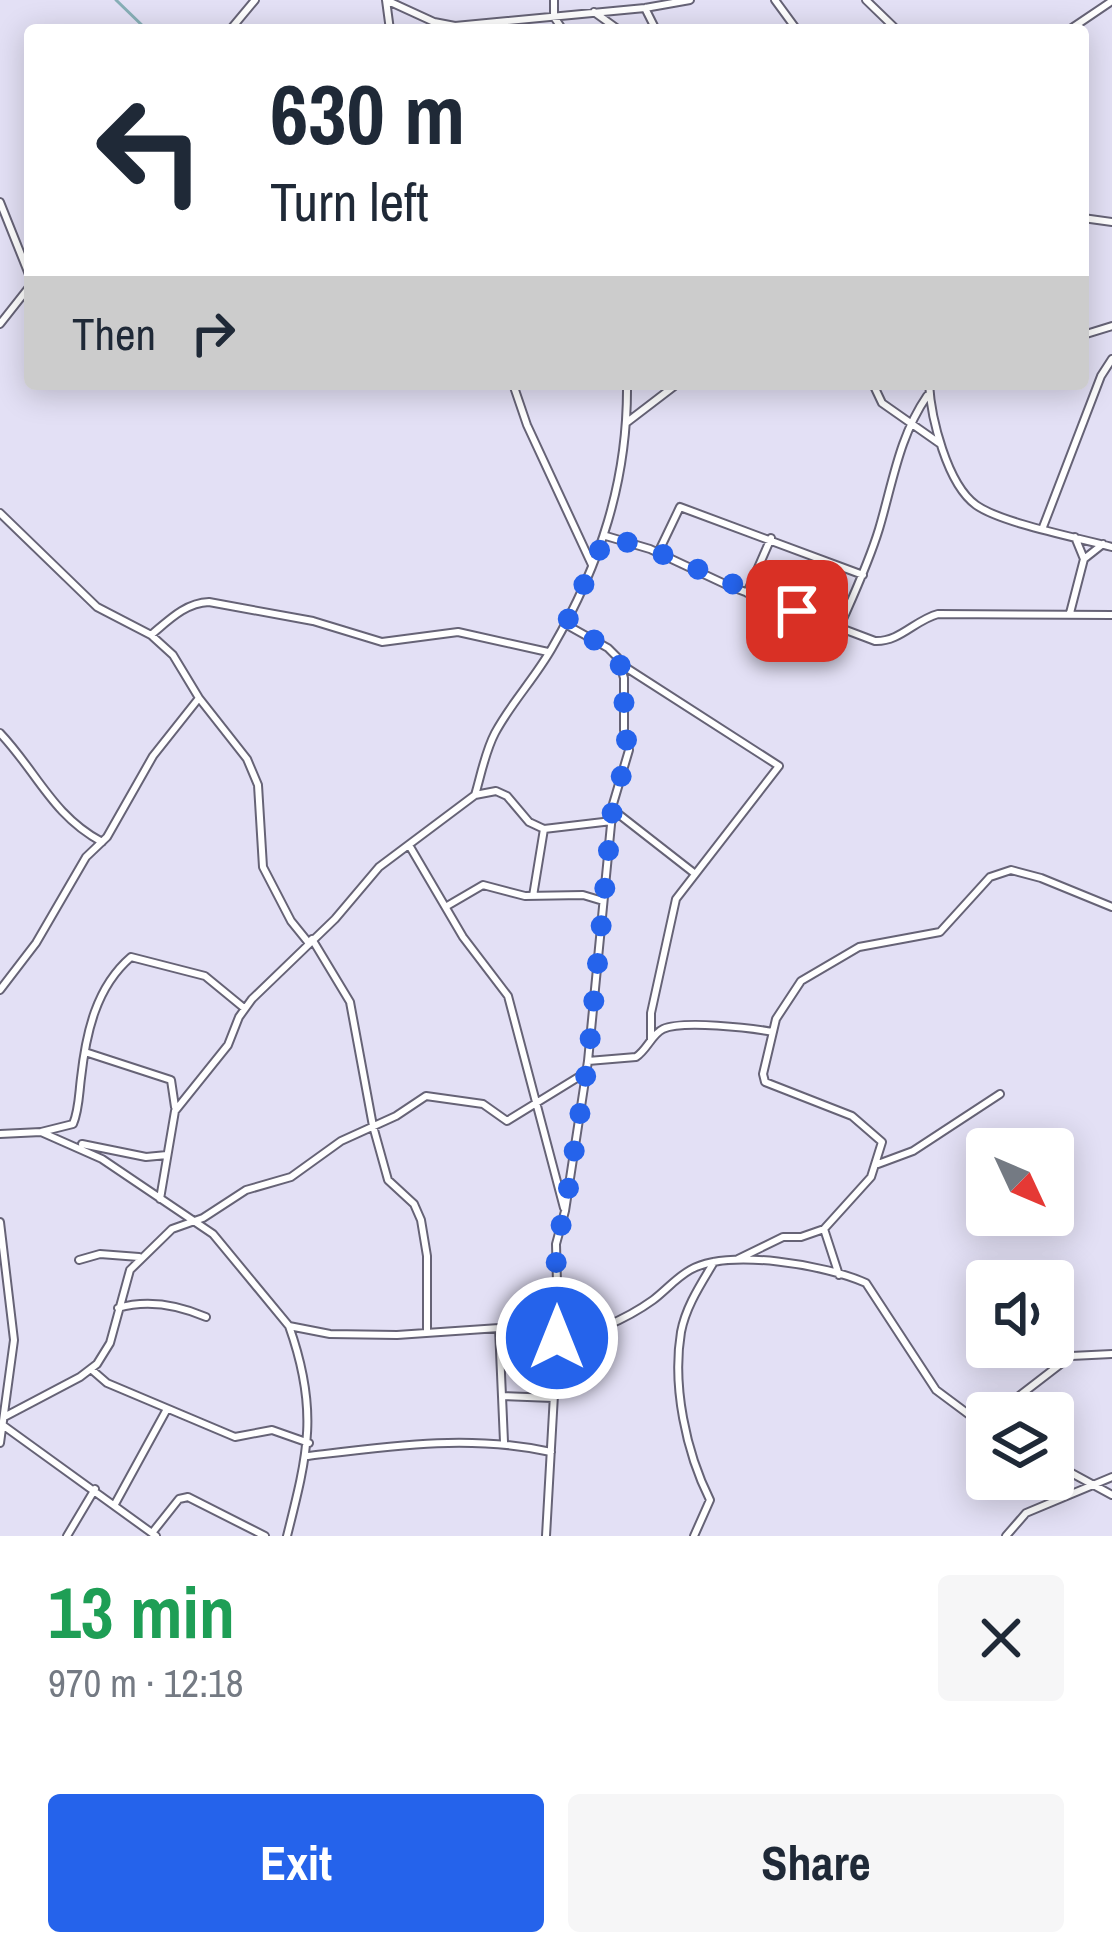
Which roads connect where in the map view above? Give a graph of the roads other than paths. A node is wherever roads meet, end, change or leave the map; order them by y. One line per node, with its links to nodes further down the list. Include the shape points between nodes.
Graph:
1 (255, 0): 10 (street)
2 (386, 0): 11 (street)
3 (554, 0): 9 (street)
4 (690, 0): 7 (street)
5 (866, 0): 16 (street)
6 (1112, 1): 17 (street)
7 (645, 8): 8 (street); 15 (street)
8 (594, 12): 9 (street); 14 (street)
9 (554, 17): 12 (street); 13 (street)
10 (235, 24)
11 (442, 24)
12 (458, 24)
13 (559, 24)
14 (611, 24)
15 (653, 24)
16 (891, 24)
17 (1078, 24)
18 (0, 202): 19 (street)
19 (24, 266)
20 (24, 290): 21 (street)
21 (0, 324)
22 (1112, 359): 33 (street)
23 (515, 390): 40 (street)
24 (627, 390): 29 (street)
25 (669, 390): 29 (street)
26 (875, 390): 30 (street)
27 (928, 390): 30 (street)
28 (929, 390): 31 (street)
29 (626, 423): 34 (street)
30 (909, 423): 31 (street); 41 (street)
31 (939, 443): 33 (street, via 971,501)
32 (0, 513): 47 (street, via 87,599)
33 (1043, 527): 35 (street)
34 (606, 536): 38 (street); 40 (street)
35 (1075, 537): 37 (street); 39 (street)
36 (771, 538): 38 (street, via 680,508); 41 (street); 42 (street)
37 (1108, 545): 39 (street)
38 (658, 553): 42 (street)
39 (1084, 559): 43 (street)
40 (594, 569): 45 (street)
41 (863, 574): 46 (street)
42 (747, 593): 46 (street)
43 (1070, 613): 44 (street); 46 (street, via 938,614 886,641)
44 (1112, 615)
45 (566, 624): 48 (street); 49 (street)
46 (840, 626)
47 (151, 635): 48 (street, via 179,611 209,602 382,642 458,632); 50 (street)
48 (550, 652): 52 (street, via 497,729)
49 (620, 664): 53 (street, via 629,750); 58 (street, via 779,766)
50 (199, 698): 56 (street); 63 (street, via 248,760 262,809 263,867)
51 (0, 733): 56 (street, via 72,824)
52 (475, 795): 55 (street, via 502,792); 57 (street)
53 (612, 809): 54 (street); 58 (street)
54 (612, 821): 55 (street); 60 (street)
55 (544, 829): 59 (street)
56 (102, 842): 64 (street)
57 (409, 845): 61 (street); 63 (street)
58 (694, 874): 67 (street, via 673,910)
59 (533, 896): 60 (street); 61 (street, via 483,885)
60 (603, 901): 69 (street)
61 (446, 906): 72 (street, via 508,996)
62 (1112, 908): 66 (street, via 1004,871 981,883 934,935 860,947 801,981)
63 (310, 941): 65 (street); 74 (street, via 350,1002)
64 (0, 990)
65 (244, 1008): 68 (street, via 205,976 131,957 105,986); 73 (street, via 233,1038)
66 (773, 1032): 67 (street, via 667,1028); 79 (street, via 766,1082 859,1121 883,1142)
67 (651, 1040): 69 (street, via 636,1057)
68 (84, 1052): 73 (street, via 171,1080); 75 (street, via 73,1124)
69 (588, 1061): 70 (street)
70 (586, 1072): 72 (street); 81 (street)
71 (1000, 1094): 79 (street, via 931,1141)
72 (536, 1106): 74 (street, via 507,1120 483,1104 433,1095); 81 (street)
73 (175, 1111): 78 (street)
74 (373, 1126): 82 (street, via 291,1178 245,1190); 96 (street, via 388,1180 421,1220)
75 (41, 1132): 76 (street); 77 (street)
76 (0, 1134)
77 (69, 1142): 78 (street); 80 (street)
78 (167, 1156): 80 (street)
79 (878, 1164): 84 (street)
80 (160, 1199): 82 (street)
81 (565, 1211): 93 (street, via 556,1244)
82 (194, 1220): 86 (street); 94 (street)
83 (0, 1222): 85 (street)
84 (824, 1229): 88 (street, via 783,1237); 90 (street)
85 (2, 1253): 105 (street, via 14,1340)
86 (139, 1258): 87 (street); 91 (street)
87 (79, 1260)
88 (736, 1260): 89 (street); 90 (street)
89 (714, 1262): 97 (street, via 629,1314); 122 (street, via 680,1336 681,1402 710,1500)
90 (839, 1275): 104 (street, via 866,1283 937,1390)
91 (118, 1307): 92 (street, via 160,1304); 99 (street, via 110,1343)
92 (206, 1317)
93 (558, 1324): 95 (street); 97 (street)
94 (289, 1326): 96 (street, via 330,1334); 108 (street)
95 (499, 1328): 96 (street); 101 (street)
96 (427, 1332)
97 (557, 1338): 102 (street)
98 (1112, 1354): 100 (street, via 1071,1357)
99 (92, 1369): 103 (street); 105 (street)
100 (1025, 1392)
101 (502, 1396): 102 (street); 106 (street)
102 (554, 1398): 109 (street)
103 (167, 1409): 108 (street, via 235,1437 272,1430); 116 (street)
104 (966, 1410)
105 (5, 1421): 107 (street); 114 (street)
106 (505, 1442): 109 (street); 110 (street)
107 (0, 1443)
108 (309, 1443): 110 (street)
109 (550, 1452): 121 (street)
110 (308, 1456): 120 (street)
111 (1074, 1474): 113 (street)
112 (1112, 1477): 113 (street)
113 (1093, 1483): 115 (street); 123 (street, via 1026,1513)
114 (95, 1489): 116 (street); 118 (street)
115 (1112, 1495)
116 (116, 1504): 117 (street)
117 (154, 1534): 119 (street, via 188,1497)
118 (67, 1536)
119 (265, 1536)
120 (287, 1536)
121 (546, 1536)
122 (694, 1536)
123 (1006, 1536)

